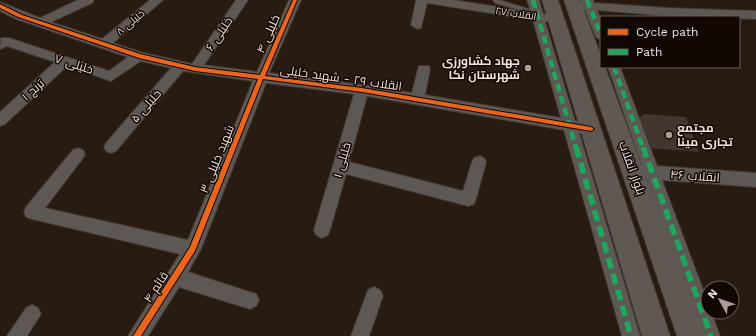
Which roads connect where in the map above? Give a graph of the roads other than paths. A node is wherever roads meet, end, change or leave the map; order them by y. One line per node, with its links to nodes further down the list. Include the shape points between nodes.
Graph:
1 (7, 0): 10 (street)
2 (88, 0): 13 (street)
3 (157, 0): 17 (street, خلیلی ۸)
4 (242, 0): 24 (street, خلیلی ۶)
5 (296, 0): 26 (street, خلیلی ۴)
6 (422, 0): 14 (street)
7 (428, 0): 11 (street, انقلاب ۲۷)
8 (496, 0): 11 (lane)
9 (580, 3): 12 (street, via 668,12); 15 (street); 19 (main road, بلوار انقلاب)
10 (0, 5): 13 (street, انقلاب ۲۹ - شهید خلیلی)
11 (543, 10): 30 (street); 31 (main road)
12 (756, 15)
13 (40, 23): 17 (street, انقلاب ۲۹ - شهید خلیلی)
14 (417, 25)
15 (600, 33)
16 (2, 43): 20 (street, خلیلی ۷)
17 (104, 44): 18 (street, انقلاب ۲۹ - شهید خلیلی)
18 (138, 56): 20 (street, خلیلی ۷, via 112,76); 21 (street, انقلاب ۲۹ - شهید خلیلی)
19 (600, 57)
20 (66, 61): 29 (street, ترنج ۱)
21 (180, 66): 24 (street, انقلاب ۲۹ - شهید خلیلی); 32 (street, خلیلی ۵)
22 (604, 68): 36 (main road, بلوار انقلاب)
23 (614, 68): 36 (street)
24 (195, 69): 26 (street, انقلاب ۲۹ - شهید خلیلی)
25 (424, 69): 28 (street)
26 (261, 78): 27 (street, انقلاب ۲۹ - شهید خلیلی); 39 (street, شهید خلیلی ۳)
27 (362, 90): 28 (street, انقلاب ۲۹ - شهید خلیلی); 35 (street, خلیلی ۱)
28 (417, 100): 30 (street, انقلاب ۲۹ - شهید خلیلی)
29 (0, 120)
30 (569, 125): 31 (street, انقلاب ۲۹ - شهید خلیلی); 47 (street)
31 (591, 129): 48 (main road)
32 (111, 147)
33 (78, 154): 39 (street, via 32,212)
34 (479, 162): 35 (street, via 468,199)
35 (340, 166): 38 (street, خلیلی ۱)
36 (643, 172): 37 (street, انقلاب ۴۶); 49 (main road, بلوار انقلاب); 50 (street)
37 (756, 180)
38 (322, 230)
39 (193, 249): 40 (street, قائم ۴)
40 (175, 277): 42 (street); 45 (street, قائم ۴)
41 (374, 296): 46 (street)
42 (250, 300)
43 (32, 314): 44 (street)
44 (16, 336)
45 (137, 336)
46 (360, 336)
47 (631, 336)
48 (656, 336)
49 (691, 336)
50 (711, 336)

